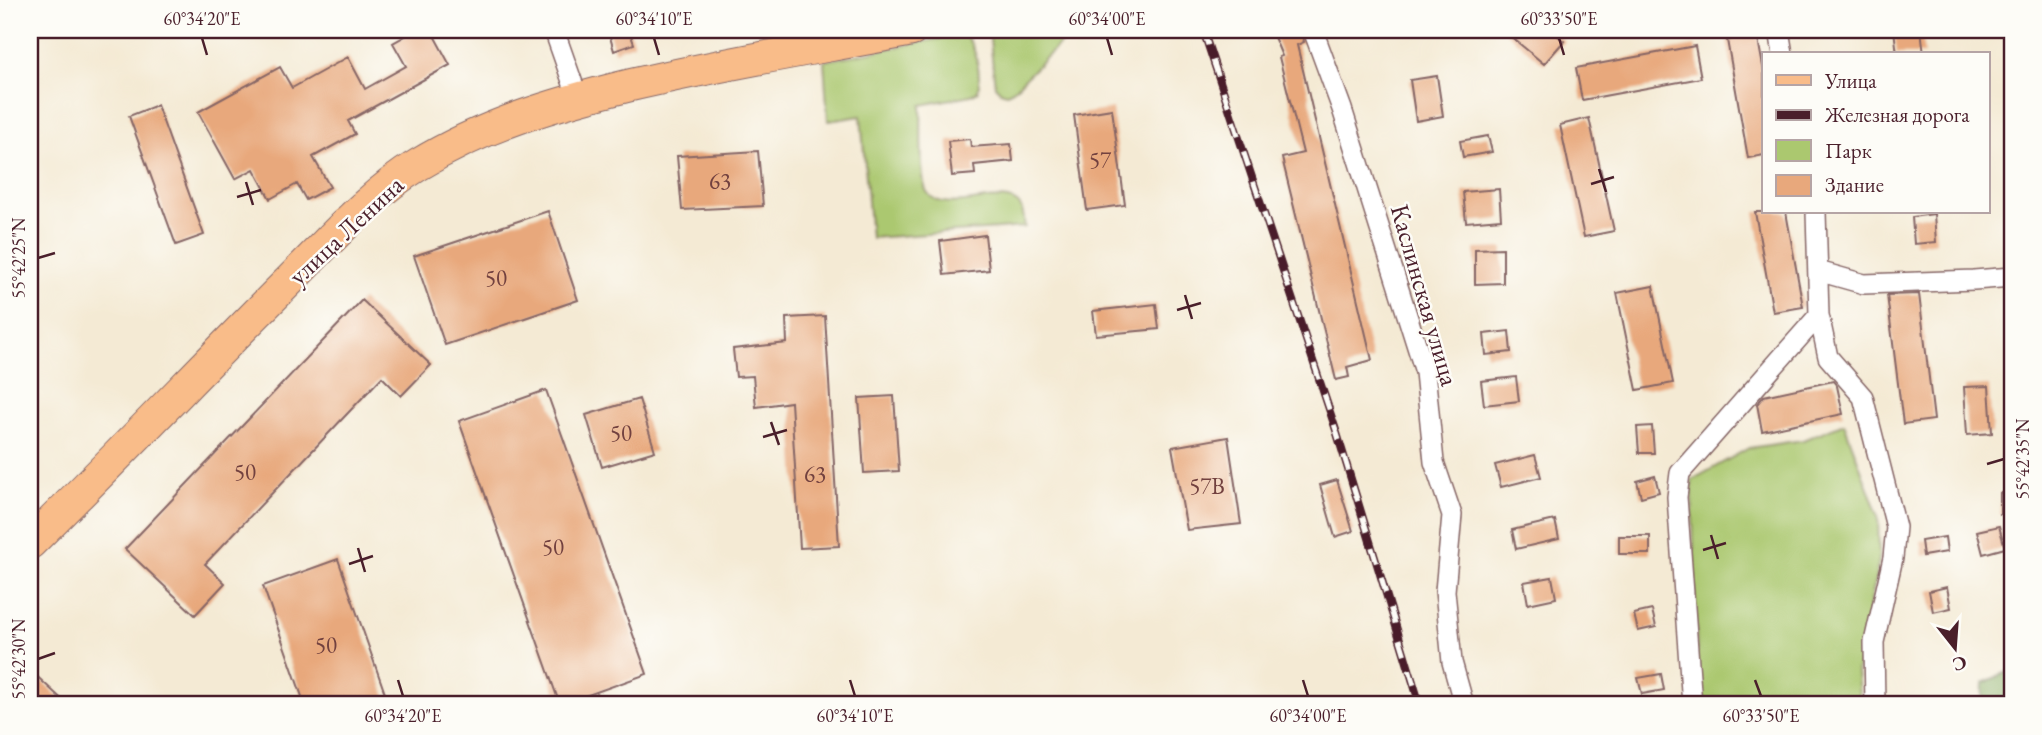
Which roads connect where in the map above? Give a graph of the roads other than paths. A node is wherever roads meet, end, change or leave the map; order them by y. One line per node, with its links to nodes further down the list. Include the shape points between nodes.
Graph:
1 (554, 30): 6 (street)
2 (912, 30): 6 (main road, улица Ленина, via 692,70)
3 (1313, 30): 12 (street, Каслинская улица, via 1425,372 1434,462 1452,515 1445,591 1452,662)
4 (1779, 30): 5 (street)
5 (1783, 52)
6 (578, 98): 11 (main road, улица Ленина, via 459,142 416,166 367,204)
7 (1816, 214): 8 (street)
8 (1818, 271): 9 (street, via 1864,284); 10 (street)
9 (2012, 277)
10 (1819, 315): 13 (street, via 1680,473 1677,497); 14 (street, via 1828,357 1863,397 1896,527 1874,642)
11 (30, 542)
12 (1464, 705)
13 (1692, 705)
14 (1875, 705)

